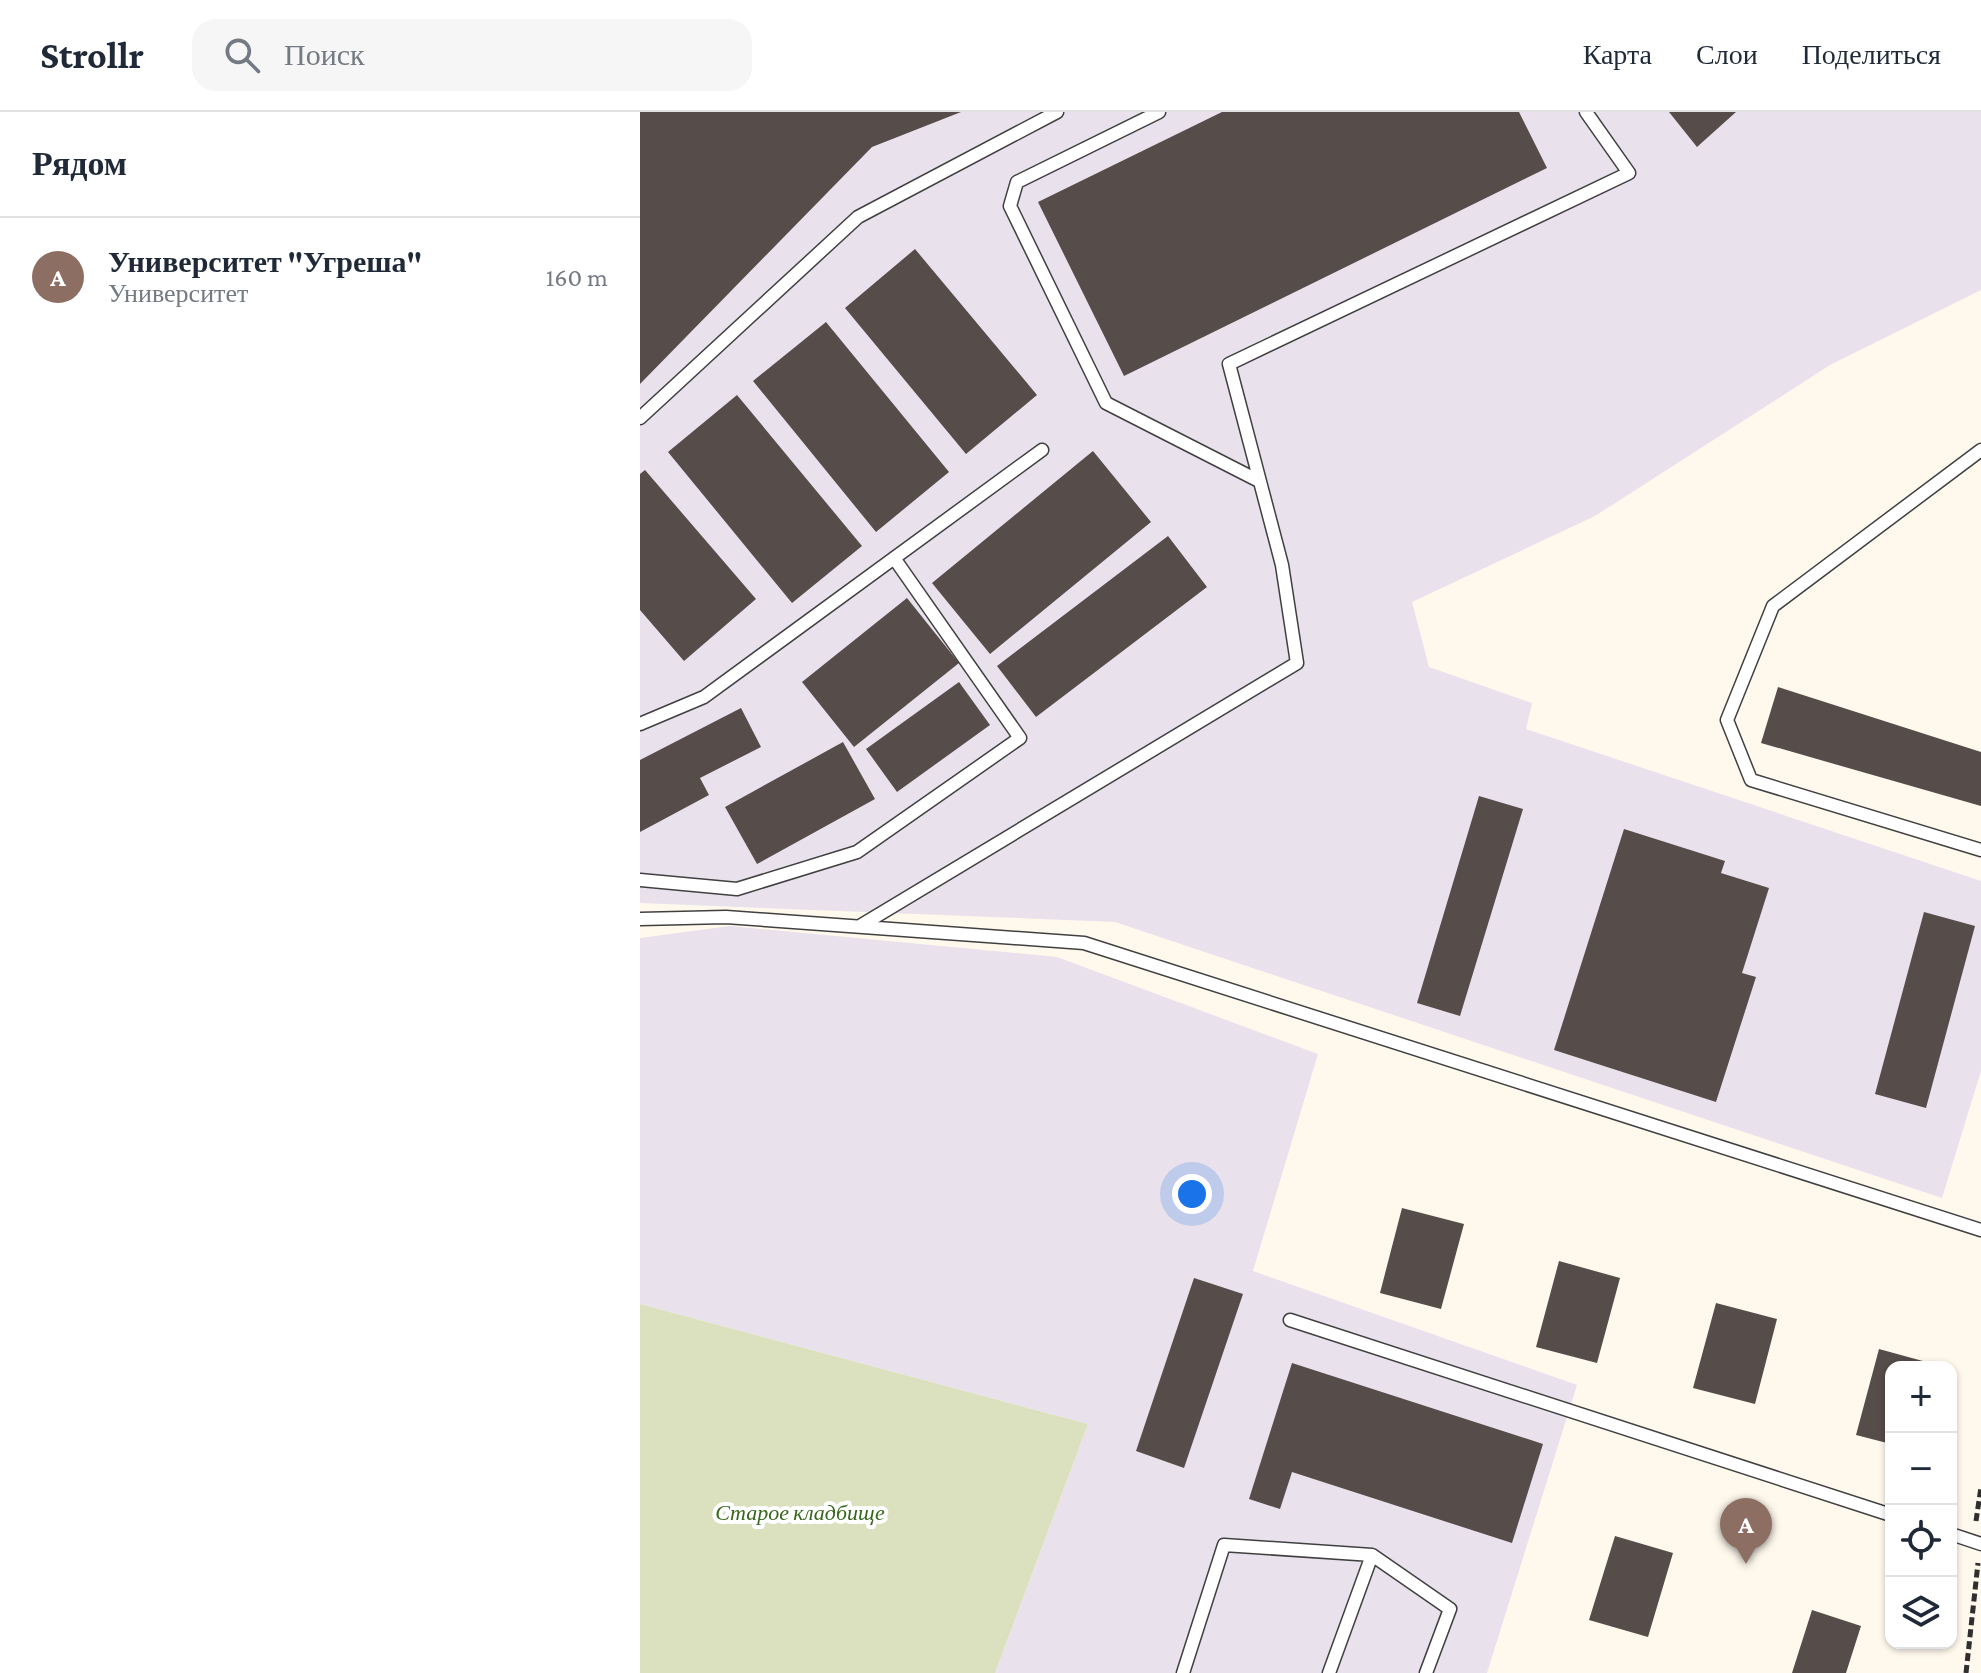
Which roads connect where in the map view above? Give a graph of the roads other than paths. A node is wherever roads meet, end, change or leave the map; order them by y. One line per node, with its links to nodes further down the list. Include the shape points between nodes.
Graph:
1 (1057, 112): 4 (lane, via 858,217)
2 (1159, 112): 7 (lane, via 1017,182 1010,206 1106,403)
3 (1586, 112): 7 (lane, via 1629,173 1229,364)
4 (640, 418)
5 (1042, 450): 8 (lane)
6 (1981, 450): 10 (lane, via 1773,606 1727,720 1751,780)
7 (1259, 481): 13 (lane, via 1282,565 1297,663)
8 (894, 558): 9 (lane, via 704,697); 11 (lane, via 1020,738 857,852 737,889)
9 (640, 724)
10 (1981, 850)
11 (640, 880)
12 (640, 919): 13 (lane, via 726,917)
13 (860, 926): 14 (lane, via 1084,943)
14 (1981, 1230)
15 (1290, 1320): 16 (lane)
16 (1885, 1513)
17 (1957, 1536): 18 (lane)
18 (1980, 1544)
19 (1372, 1555): 20 (lane, via 1224,1545); 21 (lane); 22 (lane, via 1450,1609)
20 (1183, 1673)
21 (1329, 1673)
22 (1426, 1673)

